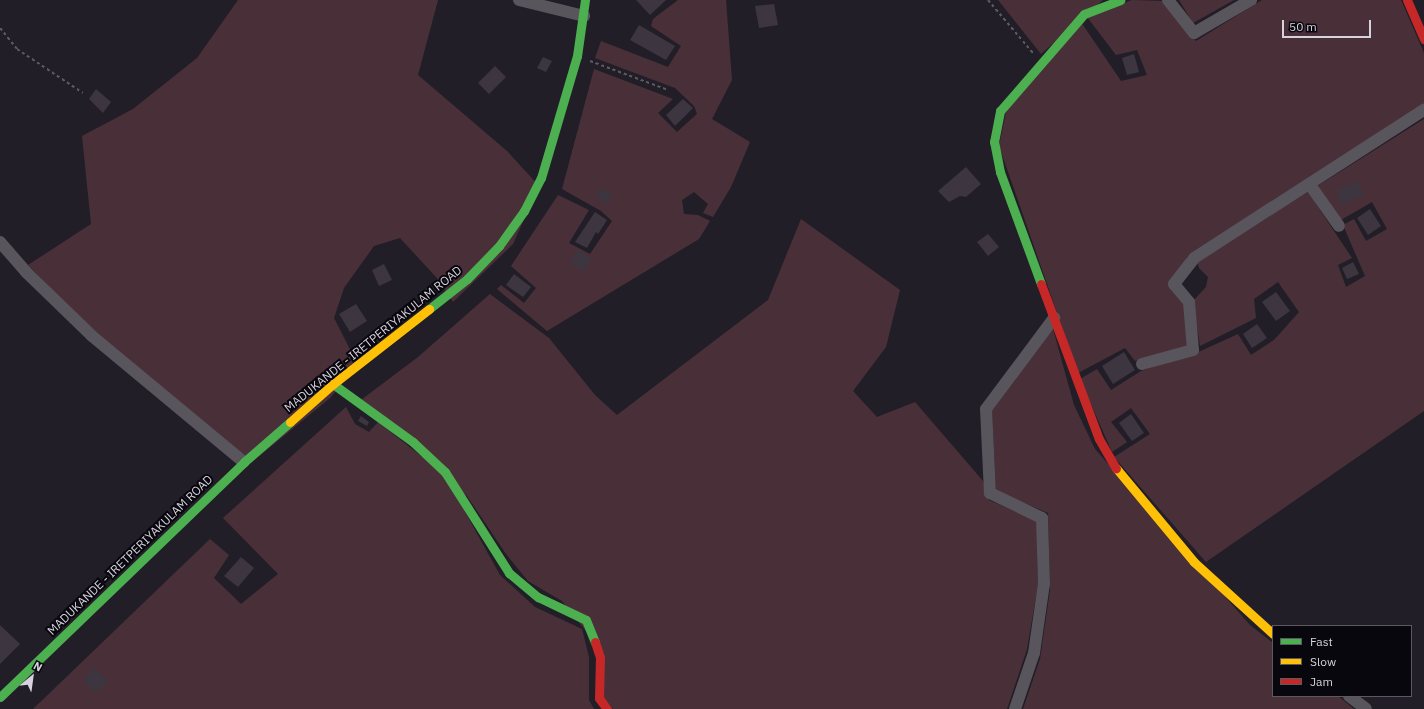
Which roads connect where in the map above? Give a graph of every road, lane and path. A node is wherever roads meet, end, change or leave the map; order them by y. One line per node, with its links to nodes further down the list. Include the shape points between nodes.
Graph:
1 (519, 0): 8 (street)
2 (584, 0): 8 (main road, MADUKANDE - IRETPERIYAKULAM ROAD)
3 (988, 0): 12 (path)
4 (1120, 0): 12 (main road, via 1084,14)
5 (1168, 0): 6 (street, via 1194,34)
6 (1251, 0)
7 (1407, 0): 10 (main road)
8 (584, 16): 11 (main road, MADUKANDE - IRETPERIYAKULAM ROAD)
9 (0, 28): 14 (path, via 17,49)
10 (1424, 39)
11 (577, 56): 13 (path); 21 (main road, MADUKANDE - IRETPERIYAKULAM ROAD, via 541,178 524,211 499,246 467,279)
12 (1041, 63): 19 (main road, via 1000,111 994,142 1000,172)
13 (668, 90)
14 (83, 93)
15 (1424, 110): 16 (street)
16 (1310, 185): 17 (street); 20 (street, via 1194,258 1174,284 1189,302 1193,350)
17 (1339, 226)
18 (0, 242): 22 (street, via 26,272 92,336)
19 (1054, 318): 23 (main road, via 1099,439 1118,471 1194,562); 27 (street, via 986,409 990,493 1042,518 1044,584 1034,653)
20 (1142, 364)
21 (333, 384): 22 (main road, MADUKANDE - IRETPERIYAKULAM ROAD); 26 (main road, via 412,442 445,472 509,573 538,597 586,620 600,657 599,698)
22 (244, 462): 25 (main road, MADUKANDE - IRETPERIYAKULAM ROAD)
23 (1272, 633)
24 (1351, 697): 28 (street)
25 (0, 698)
26 (607, 709)
27 (1016, 709)
28 (1366, 709)

